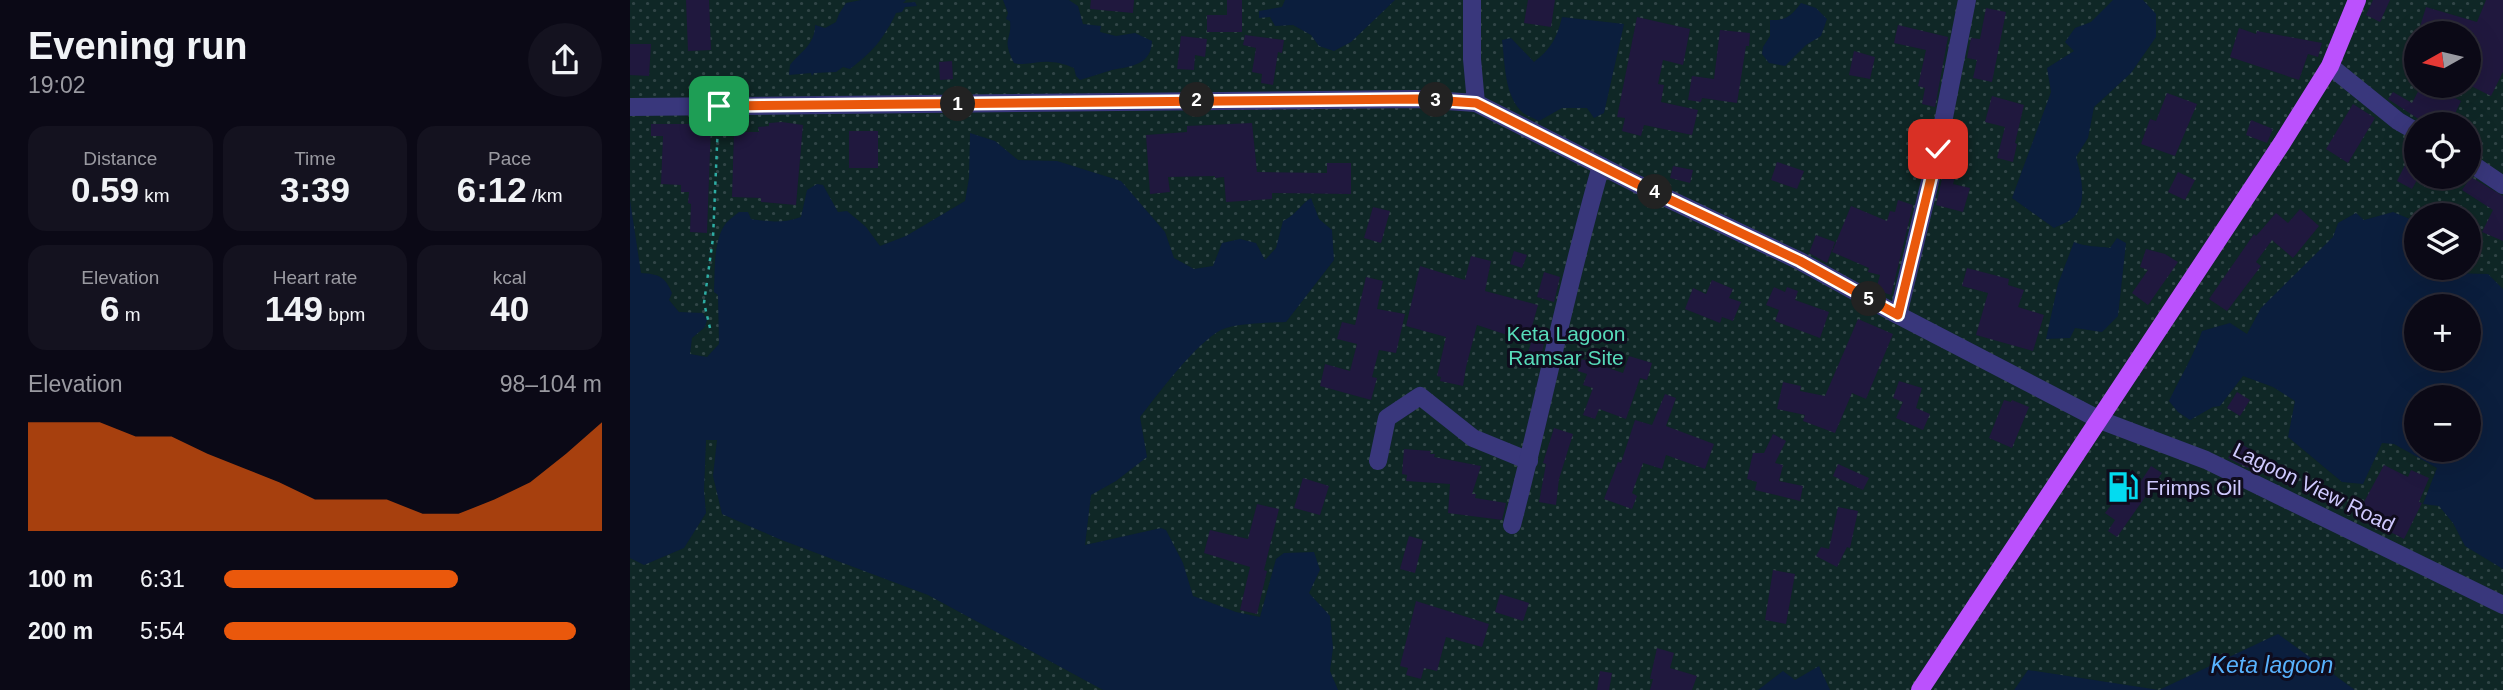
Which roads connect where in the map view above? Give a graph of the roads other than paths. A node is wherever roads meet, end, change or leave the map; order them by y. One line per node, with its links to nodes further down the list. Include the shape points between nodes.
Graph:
1 (1472, 0): 5 (street)
2 (1968, 0): 11 (street)
3 (2357, 0): 4 (main road)
4 (2330, 66): 7 (street); 12 (main road)
5 (1476, 103): 6 (street, via 1417,99); 8 (street, Lagoon View Road)
6 (630, 107)
7 (2404, 124)
8 (1601, 166): 11 (street, Lagoon View Road, via 1800,261); 14 (street)
9 (2481, 170): 10 (street)
10 (2503, 185)
11 (1898, 315): 12 (street, Lagoon View Road)
12 (2100, 420): 16 (street, Lagoon View Road, via 2206,460); 17 (main road)
13 (1378, 461): 14 (street, via 1387,418 1420,396 1473,438)
14 (1529, 461): 15 (street)
15 (1512, 525)
16 (2503, 605)
17 (1920, 690)

